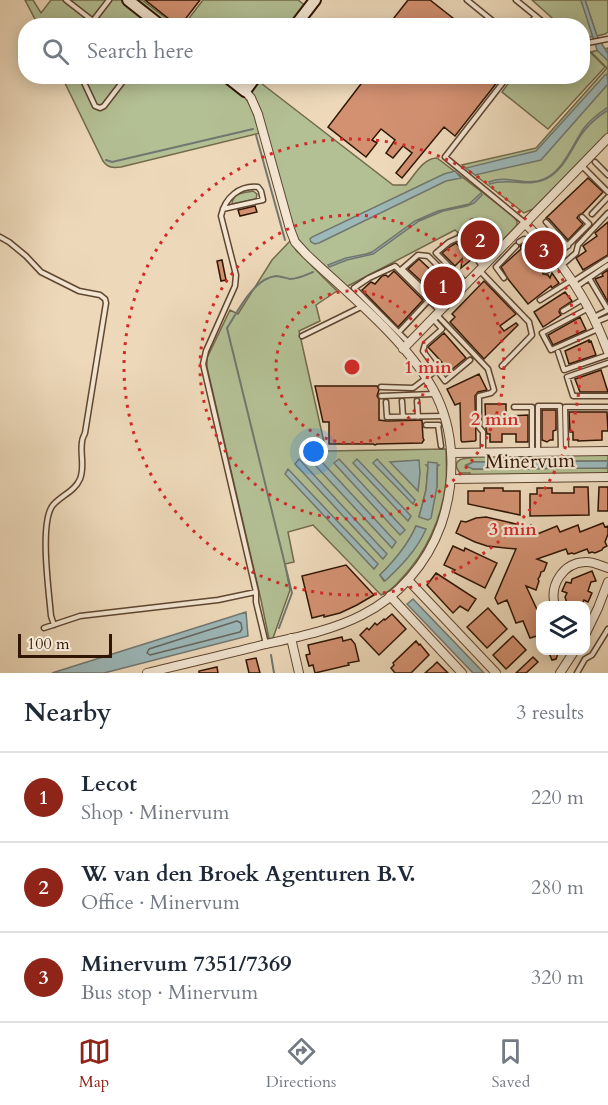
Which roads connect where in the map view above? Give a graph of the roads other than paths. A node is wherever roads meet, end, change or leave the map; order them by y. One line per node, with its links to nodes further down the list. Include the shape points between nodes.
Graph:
1 (66, 0): 8 (lane)
2 (110, 0): 9 (lane)
3 (128, 0): 10 (street)
4 (315, 0): 11 (street)
5 (467, 0): 12 (lane)
6 (516, 0): 7 (lane)
7 (536, 15): 13 (lane); 14 (lane)
8 (86, 18)
9 (95, 18)
10 (151, 18)
11 (301, 18)
12 (490, 18)
13 (534, 18)
14 (539, 18)
15 (608, 39): 16 (lane)
16 (590, 43)
17 (85, 84): 18 (lane, via 100,108)
18 (121, 84)
19 (236, 84): 22 (street)
20 (250, 84): 22 (street)
21 (502, 84): 34 (lane, via 445,157)
22 (244, 91): 52 (street, via 259,118 295,242)
23 (608, 138): 25 (street)
24 (595, 162): 26 (lane)
25 (581, 165): 27 (lane); 34 (street)
26 (608, 175)
27 (608, 192)
28 (608, 197): 31 (lane)
29 (223, 209): 29 (lane, via 263,200 261,191 253,187 235,192); 93 (lane, via 221,216 236,275 235,286 202,364)
30 (608, 213): 39 (lane, via 578,245 576,253)
31 (592, 214)
32 (582, 217): 37 (lane, via 589,224)
33 (546, 222): 37 (lane)
34 (525, 223): 38 (street); 39 (street)
35 (460, 235): 38 (lane, via 472,222)
36 (0, 237): 97 (lane, via 41,272 79,291 100,295 106,303 82,442 81,477 53,505 46,524)
37 (568, 246): 39 (lane)
38 (499, 251): 41 (lane); 43 (street)
39 (558, 259): 41 (lane, via 547,259 530,240 524,239); 44 (lane); 47 (street)
40 (608, 259): 47 (lane)
41 (503, 260): 45 (lane, via 496,267)
42 (608, 266): 46 (lane)
43 (481, 269): 48 (street); 48 (lane, via 458,238 436,253); 66 (lane, via 529,322 532,335)
44 (546, 271)
45 (504, 278)
46 (589, 278): 47 (lane); 57 (lane, via 608,310)
47 (574, 282): 49 (street); 51 (lane)
48 (464, 286): 55 (street); 55 (lane, via 428,256 418,255 402,269)
49 (584, 299): 53 (street); 54 (lane)
50 (429, 300): 55 (lane); 58 (lane); 58 (lane, via 395,266 354,288)
51 (540, 300)
52 (362, 307): 59 (lane); 61 (street)
53 (589, 308): 57 (street); 57 (lane, via 542,333 551,350)
54 (563, 311)
55 (438, 313): 60 (street); 67 (lane, via 442,329 423,348); 84 (lane, via 489,369 494,390 479,396)
56 (608, 317): 57 (lane)
57 (596, 323): 63 (street)
58 (399, 332): 60 (lane)
59 (303, 336)
60 (409, 342): 61 (street)
61 (402, 349): 68 (street)
62 (558, 352): 63 (lane, via 564,370)
63 (608, 354)
64 (470, 360): 67 (lane, via 445,381)
65 (608, 363): 72 (lane, via 567,377 573,396)
66 (502, 366)
67 (437, 370): 68 (lane)
68 (426, 379): 69 (lane, via 413,388); 70 (street)
69 (381, 387)
70 (435, 394): 71 (lane); 80 (street)
71 (381, 396)
72 (608, 396)
73 (417, 401): 79 (lane)
74 (386, 402): 78 (lane, via 387,417)
75 (402, 402): 78 (lane)
76 (514, 407): 85 (lane, via 532,407)
77 (608, 407): 86 (lane, via 565,407)
78 (403, 417): 79 (lane)
79 (418, 417): 80 (lane)
80 (443, 422): 81 (lane); 82 (lane); 87 (street)
81 (426, 425)
82 (441, 446)
83 (608, 451): 86 (street, Minervum)
84 (483, 452): 85 (street, Minervum); 87 (street, Minervum)
85 (535, 452): 86 (street, Minervum); 86 (lane, via 538,406 560,406)
86 (563, 452)
87 (451, 453): 89 (street)
88 (608, 477): 89 (street, Minervum)
89 (452, 479): 91 (street, via 439,531)
90 (608, 568): 95 (street, via 588,561 567,568 559,576)
91 (408, 580): 94 (street); 106 (street)
92 (608, 582): 96 (street)
93 (256, 592): 97 (lane, via 80,616); 101 (lane)
94 (390, 596): 100 (street, via 361,616); 105 (street)
95 (554, 601)
96 (590, 623)
97 (54, 625): 98 (lane)
98 (44, 628)
99 (608, 629): 108 (lane)
100 (291, 638): 101 (street); 104 (street)
101 (266, 644): 103 (street)
102 (572, 655): 107 (street)
103 (147, 673)
104 (299, 673)
105 (462, 673)
106 (496, 673)
107 (560, 673)
108 (577, 673)

